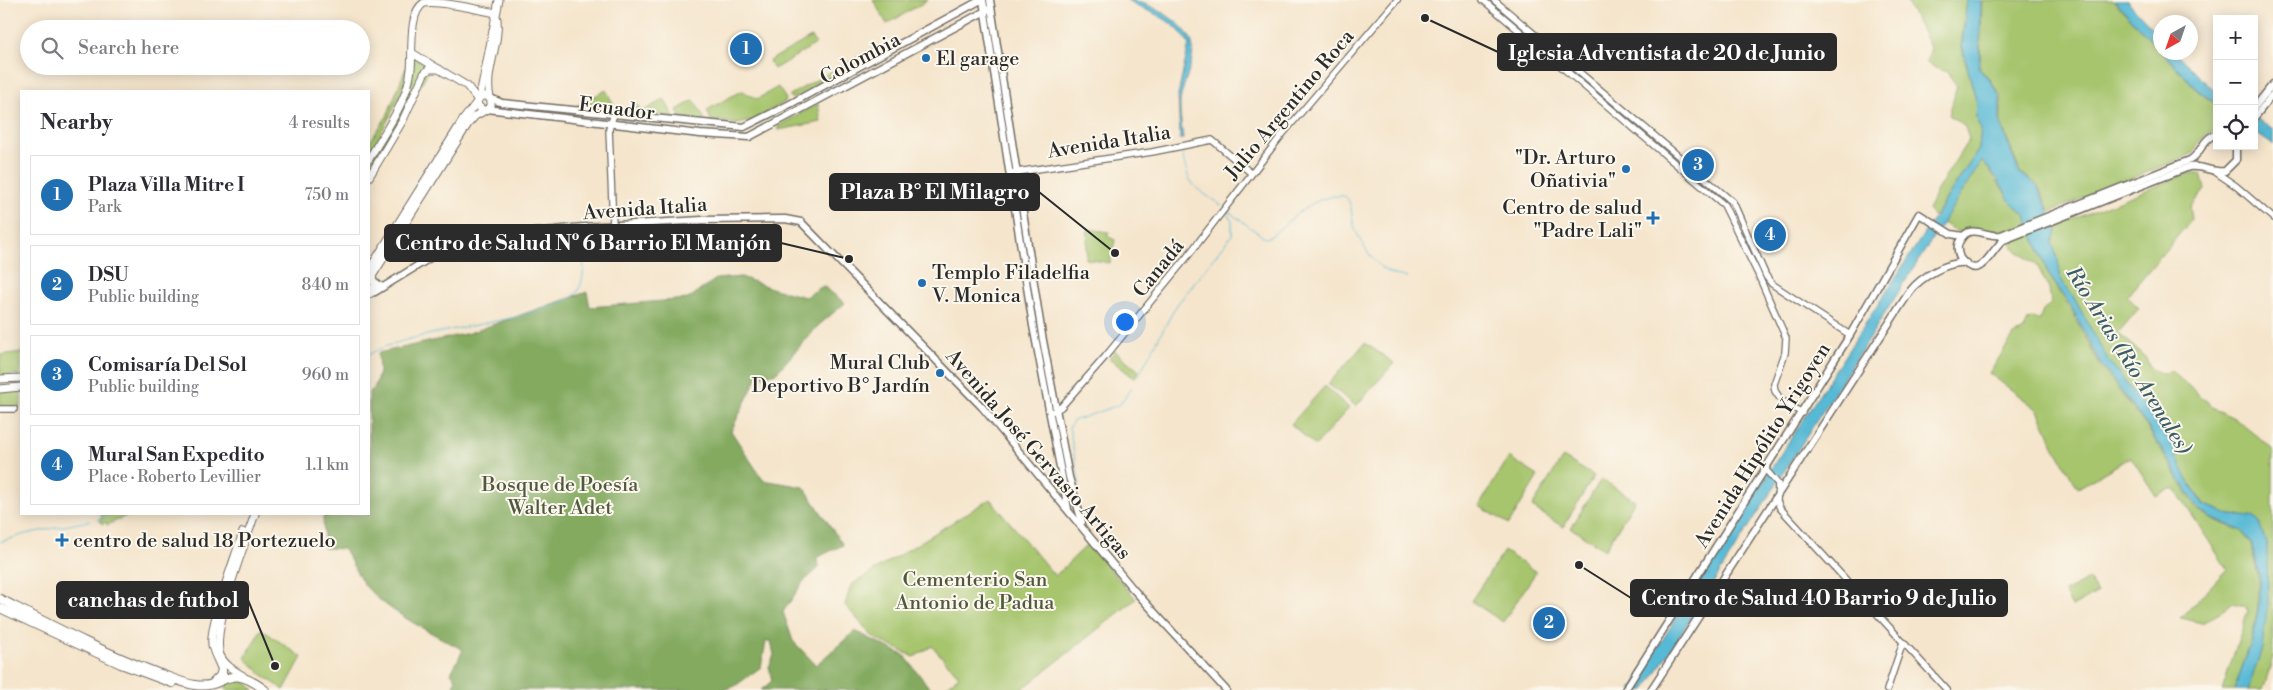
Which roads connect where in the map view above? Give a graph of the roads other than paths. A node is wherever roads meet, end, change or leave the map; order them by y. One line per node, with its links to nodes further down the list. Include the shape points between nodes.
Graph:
1 (499, 0): 8 (main road)
2 (982, 0): 7 (main road); 18 (main road, Ecuador, via 744,127)
3 (990, 0): 7 (main road)
4 (1396, 0): 28 (street, Julio Argentino Roca)
5 (1483, 0): 54 (street, via 1724,205 1786,338 1785,353 1774,384 1779,398)
6 (1494, 0): 46 (street, via 1733,202 1768,280)
7 (988, 9): 21 (main road, Colombia, via 755,135); 27 (main road)
8 (496, 13): 9 (main road, via 434,1 423,4 415,16); 13 (main road, via 498,31 488,86); 14 (main road)
9 (412, 53): 10 (main road); 24 (main road, via 405,94)
10 (439, 69): 14 (main road, via 467,86); 29 (main road, via 429,69 424,74 403,120)
11 (2273, 84): 16 (main road)
12 (2273, 94): 17 (main road)
13 (490, 98): 14 (main road, via 485,95); 15 (main road, via 492,105); 18 (main road, Ecuador)
14 (478, 100): 15 (main road, via 480,108); 43 (main road)
15 (485, 110): 19 (main road, Ecuador); 43 (main road, via 468,124)
16 (2258, 110)
17 (2258, 111)
18 (614, 114): 19 (street)
19 (609, 124): 21 (main road, Ecuador); 35 (street)
20 (2213, 136): 23 (main road)
21 (744, 137)
22 (2236, 150): 25 (main road)
23 (2199, 153): 26 (main road); 32 (main road, via 2190,160)
24 (370, 157)
25 (2233, 164): 26 (main road, via 2225,170); 30 (street, via 2229,176)
26 (2210, 169): 30 (street); 32 (main road, via 2189,167)
27 (1013, 172): 28 (street, Avenida Italia, via 1212,140); 53 (main road)
28 (1251, 173): 31 (street, Julio Argentino Roca)
29 (370, 175)
30 (2236, 186): 33 (street)
31 (1226, 206): 53 (street, Canadá, via 1105,357)
32 (2067, 212): 39 (main road)
33 (2273, 218)
34 (801, 222): 35 (main road, Avenida Italia, via 748,218); 59 (main road, Avenida José Gervasio Artigas, via 982,407)
35 (612, 226): 44 (main road, Avenida Italia, via 463,240)
36 (1948, 232): 38 (main road); 40 (main road); 46 (main road, Avenida Hipólito Yrigoyen, via 1919,214)
37 (1986, 234): 38 (main road, via 1974,231); 39 (main road); 41 (main road, via 1992,242)
38 (1963, 236): 40 (main road)
39 (2002, 238): 41 (main road)
40 (1958, 246): 42 (main road, via 1960,258)
41 (1993, 251): 42 (main road, via 1989,260 1980,266)
42 (1966, 263): 56 (main road, Avenida Hipólito Yrigoyen, via 1950,264 1913,286)
43 (370, 275): 44 (main road)
44 (382, 286): 45 (main road, Avenida Italia)
45 (370, 292)
46 (1850, 335): 54 (main road, Avenida Hipólito Yrigoyen)
47 (20, 378): 48 (main road)
48 (0, 379)
49 (20, 387): 50 (main road)
50 (0, 389)
51 (14, 409): 52 (street)
52 (0, 410)
53 (1053, 411): 59 (main road); 62 (main road, via 1076,508)
54 (1802, 413): 55 (main road, Avenida Hipólito Yrigoyen)
55 (1767, 472): 57 (street); 75 (main road, Avenida Hipólito Yrigoyen)
56 (1787, 481): 57 (street); 58 (main road, Avenida Hipólito Yrigoyen)
57 (1778, 484): 58 (street)
58 (1778, 495): 65 (street, via 1780,508); 76 (main road, Avenida Hipólito Yrigoyen)
59 (1069, 510): 62 (main road, Avenida José Gervasio Artigas)
60 (250, 515): 66 (main road, via 220,604 213,637 213,649)
61 (254, 515): 67 (main road, via 219,636 222,659)
62 (1086, 532): 74 (main road, Avenida José Gervasio Artigas, via 1133,589)
63 (0, 599): 69 (highway, via 126,661 188,684)
64 (0, 608): 71 (highway, via 121,664)
65 (1903, 642): 77 (street); 78 (street)
66 (222, 670): 68 (main road); 69 (highway)
67 (243, 676): 68 (highway); 70 (highway)
68 (223, 681): 69 (highway); 72 (highway)
69 (213, 684)
70 (257, 686): 73 (highway)
71 (195, 690)
72 (222, 690)
73 (265, 690)
74 (1226, 690)
75 (1625, 690)
76 (1651, 690)
77 (1888, 690)
78 (1947, 690)

